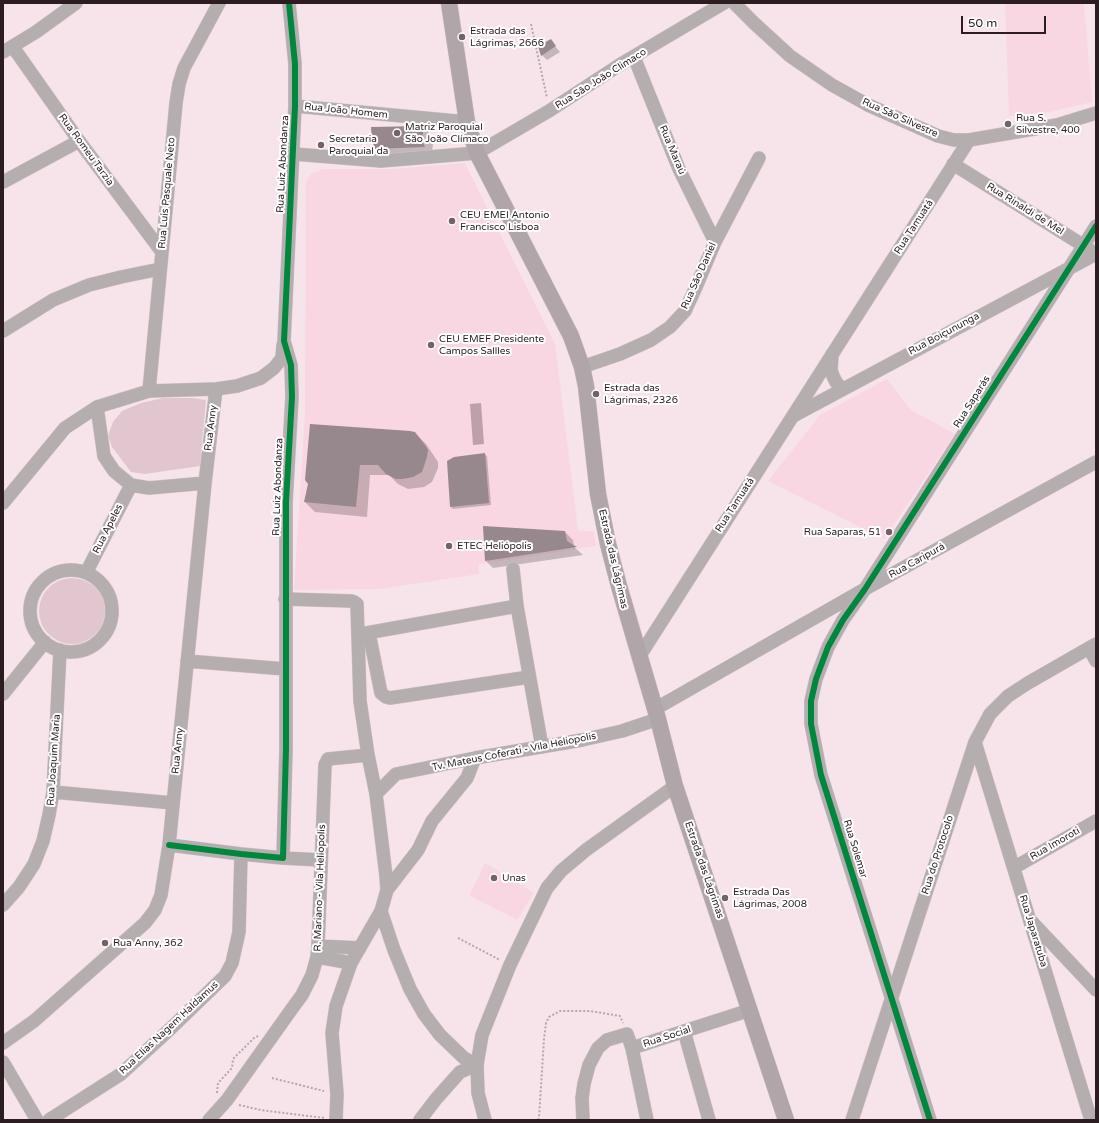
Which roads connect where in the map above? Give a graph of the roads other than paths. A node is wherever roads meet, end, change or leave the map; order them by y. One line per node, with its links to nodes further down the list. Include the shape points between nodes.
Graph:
1 (76, 3): 7 (street)
2 (219, 3): 22 (street, Rua Luis Pasquale Neto, via 191,55 179,84)
3 (289, 3): 9 (street, Rua Luiz Abondanza)
4 (449, 3): 11 (main road, Estrada das Lágrimas)
5 (724, 3): 8 (street, Rua São João Climaco)
6 (734, 3): 12 (street, Rua São Silvestre, via 790,56 832,85 868,105 938,136)
7 (8, 49): 13 (street, Rua Romeu Tarzia)
8 (634, 57): 14 (street, Rua São João Climaco); 20 (street, Rua Maraú, via 679,169)
9 (296, 106): 11 (street, Rua João Homem); 15 (street, Rua Luiz Abondanza)
10 (1096, 113): 12 (street, Rua São Silvestre, via 1057,124)
11 (467, 122): 14 (main road, Estrada das Lágrimas)
12 (969, 140): 17 (street, Rua Tamuatá)
13 (79, 141): 18 (street); 22 (street, Rua Romeu Tarzia)
14 (477, 153): 15 (street, via 381,161); 29 (main road, Estrada das Lágrimas, via 571,336)
15 (294, 154): 27 (street, Rua Luiz Abondanza)
16 (759, 158): 20 (street, Rua São Daniel)
17 (953, 164): 21 (street, Rua Rinaldi de Mel); 28 (street, Rua Tamuatá)
18 (3, 182)
19 (1096, 226): 21 (street, Rua Saparás)
20 (715, 242): 29 (street, Rua São Daniel, via 685,310 670,327 651,340)
21 (1083, 246): 23 (street, Rua Rinaldi de Mel); 24 (street, Rua Saparás)
22 (162, 252): 25 (street, Rua Luis Pasquale Neto)
23 (1096, 254): 24 (street, Rua Boiçununga)
24 (1069, 267): 31 (street, Rua Boiçununga); 41 (street, Rua Saparás)
25 (160, 269): 26 (street, via 89,285 54,300); 32 (street, Rua Luis Pasquale Neto)
26 (3, 331)
27 (284, 341): 30 (street, via 282,358 261,378 238,386); 42 (street, Rua Luiz Abondanza, via 291,365 292,380 286,502)
28 (832, 354): 31 (street, via 833,376); 34 (street, Rua Tamuatá)
29 (582, 367): 48 (main road, Estrada das Lágrimas, via 598,494 608,544)
30 (216, 389): 32 (street); 36 (street, Rua Anny)
31 (842, 389): 34 (street, Rua Boiçununga)
32 (149, 391): 33 (street)
33 (97, 407): 37 (street, via 104,456 114,471); 38 (street, via 65,428)
34 (793, 415): 48 (street, Rua Tamuatá)
35 (1096, 462): 41 (street, Rua Caripurá)
36 (205, 483): 37 (street, via 149,488); 49 (street, Rua Anny)
37 (131, 485): 40 (street, Rua Apeles)
38 (3, 502)
39 (513, 569): 43 (street)
40 (86, 573): 45 (street, via 73,570 60,572 49,577 33,596 30,608 32,621 36,633); 47 (street, via 98,580 107,590 112,603 112,617 108,630 99,641 88,648 74,652)
41 (865, 589): 54 (street, Rua Caripurá); 77 (street, Rua Solemar, via 828,647 811,701 811,724 821,775)
42 (285, 599): 44 (street, via 354,602 357,604); 51 (street, Rua Luiz Abondanza)
43 (517, 606): 44 (street); 52 (street)
44 (364, 634): 52 (street, via 381,693 386,697); 57 (street, via 358,665)
45 (45, 642): 47 (street); 53 (street)
46 (1093, 646): 50 (street); 55 (street, Rua do Protocolo, via 1008,696 990,714)
47 (60, 650): 60 (street, Rua Joaquim Maria)
48 (639, 657): 54 (main road, Estrada das Lágrimas)
49 (187, 661): 51 (street); 62 (street, Rua Anny)
50 (1096, 661)
51 (285, 669): 66 (street, Rua Luiz Abondanza)
52 (529, 677): 56 (street)
53 (3, 694)
54 (656, 714): 56 (street, Tv. Mateus Coferati - Vila Heliopolis, via 622,731); 59 (main road, Estrada das Lágrimas)
55 (976, 742): 68 (street, Rua Japaratuba); 77 (street, Rua do Protocolo)
56 (542, 747): 58 (street, Tv. Mateus Coferati - Vila Heliopolis)
57 (368, 755): 61 (street); 67 (street, R. Mariano - Vila Heliopolis, via 326,761)
58 (475, 758): 61 (street, Tv. Mateus Coferati - Vila Heliopolis, via 396,774); 69 (street, via 467,778 432,821 418,850)
59 (675, 786): 78 (main road, Estrada das Lágrimas); 83 (street, via 618,826 561,871 547,888 510,966 482,1035)
60 (53, 792): 62 (street); 70 (street, Rua Joaquim Maria, via 43,841 36,858 19,887)
61 (376, 794): 69 (street)
62 (173, 803): 64 (street, Rua Anny)
63 (1096, 821): 68 (street, Rua Imoroti)
64 (169, 845): 65 (street); 80 (street, Rua Anny, via 161,895 155,910 145,923 34,1020)
65 (241, 854): 66 (street); 85 (street, Rua Elias Nagem Haldamus, via 239,932 232,963 225,976 121,1074)
66 (283, 858): 67 (street)
67 (322, 860): 74 (street, R. Mariano - Vila Heliopolis)
68 (1015, 867): 72 (street, Rua Japaratuba)
69 (387, 890): 71 (street)
70 (3, 905)
71 (381, 911): 73 (street); 83 (street, via 410,989 424,1014 464,1058)
72 (1029, 919): 76 (street); 96 (street, Rua Japaratuba)
73 (360, 948): 74 (street); 75 (street)
74 (318, 952): 75 (street); 86 (street, R. Mariano - Vila Heliopolis, via 312,975 302,995 221,1099)
75 (352, 963): 87 (street, via 337,1001 333,1020)
76 (1096, 990)
77 (892, 999): 94 (street, Rua do Protocolo); 95 (street, Rua Solemar)
78 (750, 1010): 79 (street, Rua Social); 93 (main road, Estrada das Lágrimas)
79 (684, 1031): 81 (street, Rua Social); 92 (street)
80 (3, 1043)
81 (632, 1048): 90 (street, Rua Social, via 627,1034 607,1040 598,1048 589,1065 584,1084); 91 (street)
82 (3, 1062): 84 (street)
83 (477, 1065): 88 (street, via 460,1072); 89 (street, via 478,1093)
84 (37, 1120)
85 (48, 1120)
86 (210, 1120)
87 (336, 1120)
88 (420, 1120)
89 (485, 1120)
90 (583, 1120)
91 (647, 1120)
92 (709, 1120)
93 (786, 1120)
94 (852, 1120)
95 (930, 1120)
96 (1091, 1120)

